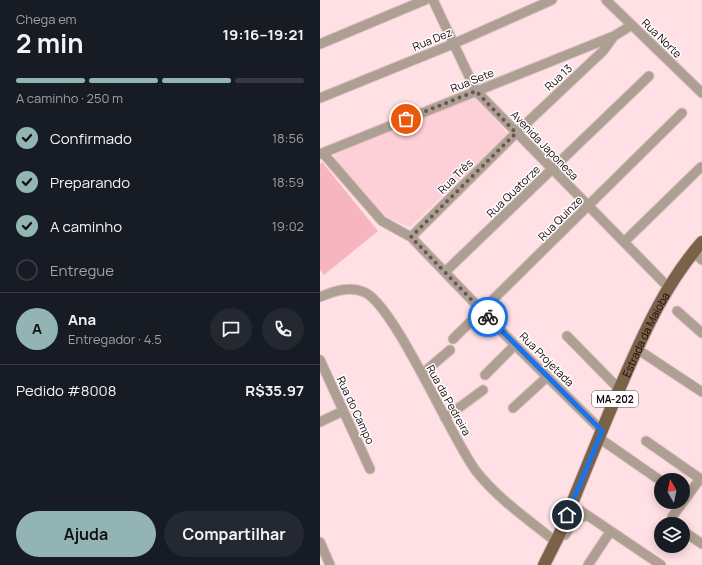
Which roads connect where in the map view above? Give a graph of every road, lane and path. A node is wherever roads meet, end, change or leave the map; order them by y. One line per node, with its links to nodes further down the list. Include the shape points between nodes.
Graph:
1 (425, 0): 7 (street)
2 (434, 0): 8 (street, Avenida Japonesa)
3 (552, 0): 8 (street, Rua Dez)
4 (606, 0): 5 (street, Rua Norte)
5 (632, 25): 6 (street, Rua Sete); 11 (street, Rua Norte)
6 (614, 36): 10 (street, Rua Sete); 14 (street, Rua 13, via 603,51)
7 (320, 44)
8 (453, 44): 10 (street, Avenida Japonesa); 12 (street, Rua Dez)
9 (649, 76): 17 (street, Rua Quatorze)
10 (476, 91): 14 (street, Avenida Japonesa); 15 (street, Rua Sete)
11 (702, 93)
12 (320, 98)
13 (682, 113): 18 (street, Rua Quinze)
14 (516, 133): 17 (street, Avenida Japonesa); 19 (street, Rua Três)
15 (321, 153): 19 (street, Rua Projetada, via 382,222)
16 (701, 167): 20 (street)
17 (552, 169): 18 (street, Avenida Japonesa); 23 (street, Rua Quatorze)
18 (588, 207): 20 (street, Avenida Japonesa); 26 (street, Rua Quinze)
19 (411, 237): 23 (street, Rua Projetada)
20 (624, 242): 24 (street, Avenida Japonesa)
21 (702, 242): 22 (main road, Estrada da Maioba / MA-202)
22 (698, 256): 24 (main road, Estrada da Maioba / MA-202)
23 (445, 272): 26 (street, Rua Projetada)
24 (668, 287): 32 (main road, Estrada da Maioba / MA-202)
25 (320, 297): 35 (street, Rua da Pedreira, via 345,289 364,292 373,298)
26 (482, 311): 30 (street, Rua Quinze); 31 (street, Rua Projetada)
27 (677, 311): 28 (street)
28 (702, 333)
29 (567, 336): 38 (street)
30 (453, 338)
31 (515, 345): 36 (street); 37 (street, Rua Projetada)
32 (637, 349): 38 (main road, Estrada da Maioba / MA-202); 40 (street)
33 (450, 350): 35 (street)
34 (320, 360): 42 (street, Rua do Campo)
35 (422, 374): 43 (street, Rua da Pedreira)
36 (485, 375)
37 (547, 377): 41 (street); 45 (street, Rua Projetada)
38 (619, 389): 45 (main road, Estrada da Maioba / MA-202)
39 (483, 390): 43 (street)
40 (702, 392)
41 (513, 408)
42 (343, 411): 44 (street); 47 (street, Rua do Campo)
43 (445, 418): 55 (street, Rua da Pedreira, via 478,473 498,494)
44 (320, 422)
45 (601, 434): 48 (street, Rua Projetada); 51 (main road, Estrada da Maioba / MA-202)
46 (646, 441): 49 (street)
47 (370, 469)
48 (654, 476)
49 (701, 479): 50 (street)
50 (690, 493)
51 (572, 506): 52 (street); 55 (main road, Estrada da Maioba / MA-202)
52 (586, 516): 53 (street); 55 (street, via 576,518 566,535)
53 (610, 532): 60 (street); 61 (street)
54 (690, 536): 57 (street)
55 (557, 539): 59 (main road, Estrada da Maioba / MA-202)
56 (320, 542): 58 (street)
57 (702, 544)
58 (330, 565)
59 (544, 565)
60 (588, 565)
61 (661, 565)

